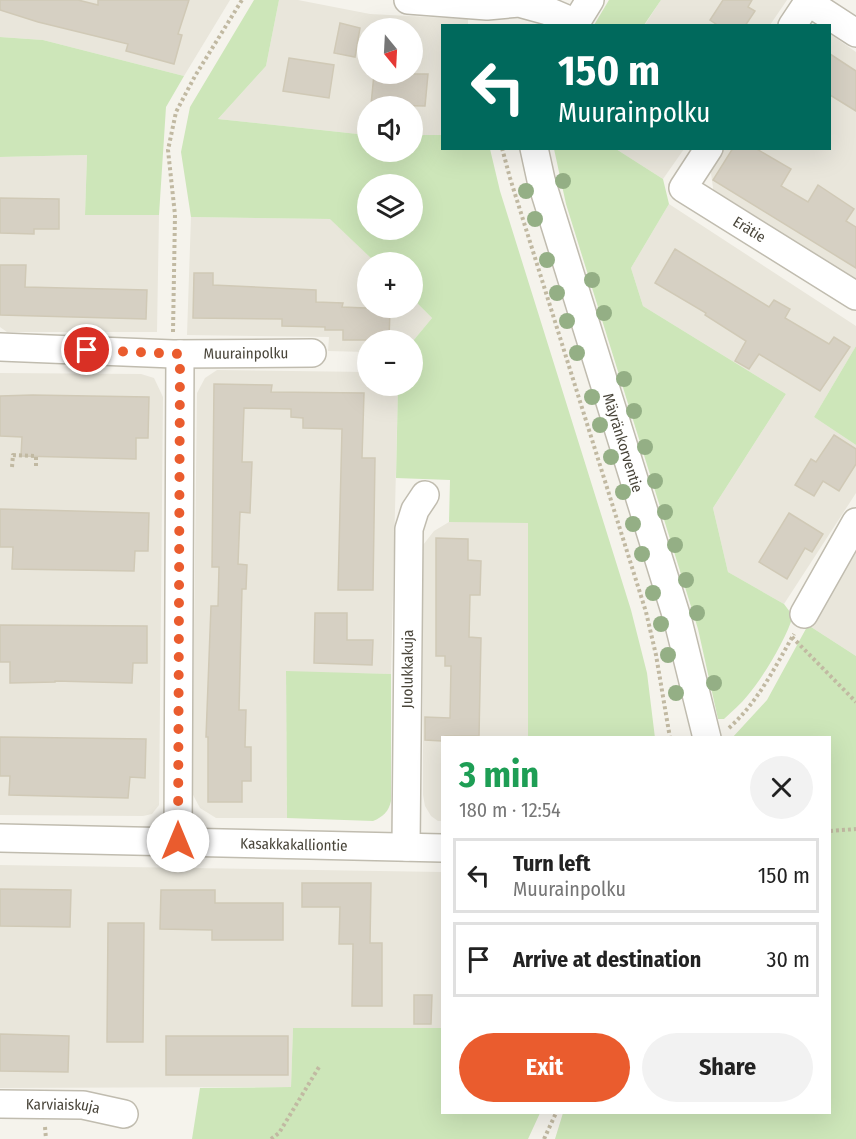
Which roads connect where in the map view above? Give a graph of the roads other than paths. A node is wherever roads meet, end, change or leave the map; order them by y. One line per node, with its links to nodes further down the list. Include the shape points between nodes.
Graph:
1 (408, 0): 3 (street, via 487,6)
2 (590, 0): 4 (street)
3 (520, 2): 4 (street)
4 (575, 24)
5 (793, 24): 6 (street, via 808,2)
6 (856, 33)
7 (534, 150): 16 (street, Mäyränkorventie, via 678,621)
8 (708, 150): 9 (street, Erätie, via 683,188)
9 (856, 296)
10 (0, 347): 12 (street, Muurainpolku)
11 (312, 353): 12 (street, Muurainpolku)
12 (177, 354): 18 (street)
13 (425, 495): 19 (street, Juolukkakuja, via 409,529)
14 (856, 522): 15 (street)
15 (798, 626)
16 (718, 734)
17 (0, 838): 18 (street, Kasakkakalliontie)
18 (178, 841): 19 (street, Kasakkakalliontie)
19 (406, 847): 20 (street, Kasakkakalliontie)
20 (441, 848)
21 (0, 1104): 22 (street, Karviaiskuja, via 83,1105)
22 (124, 1114)

